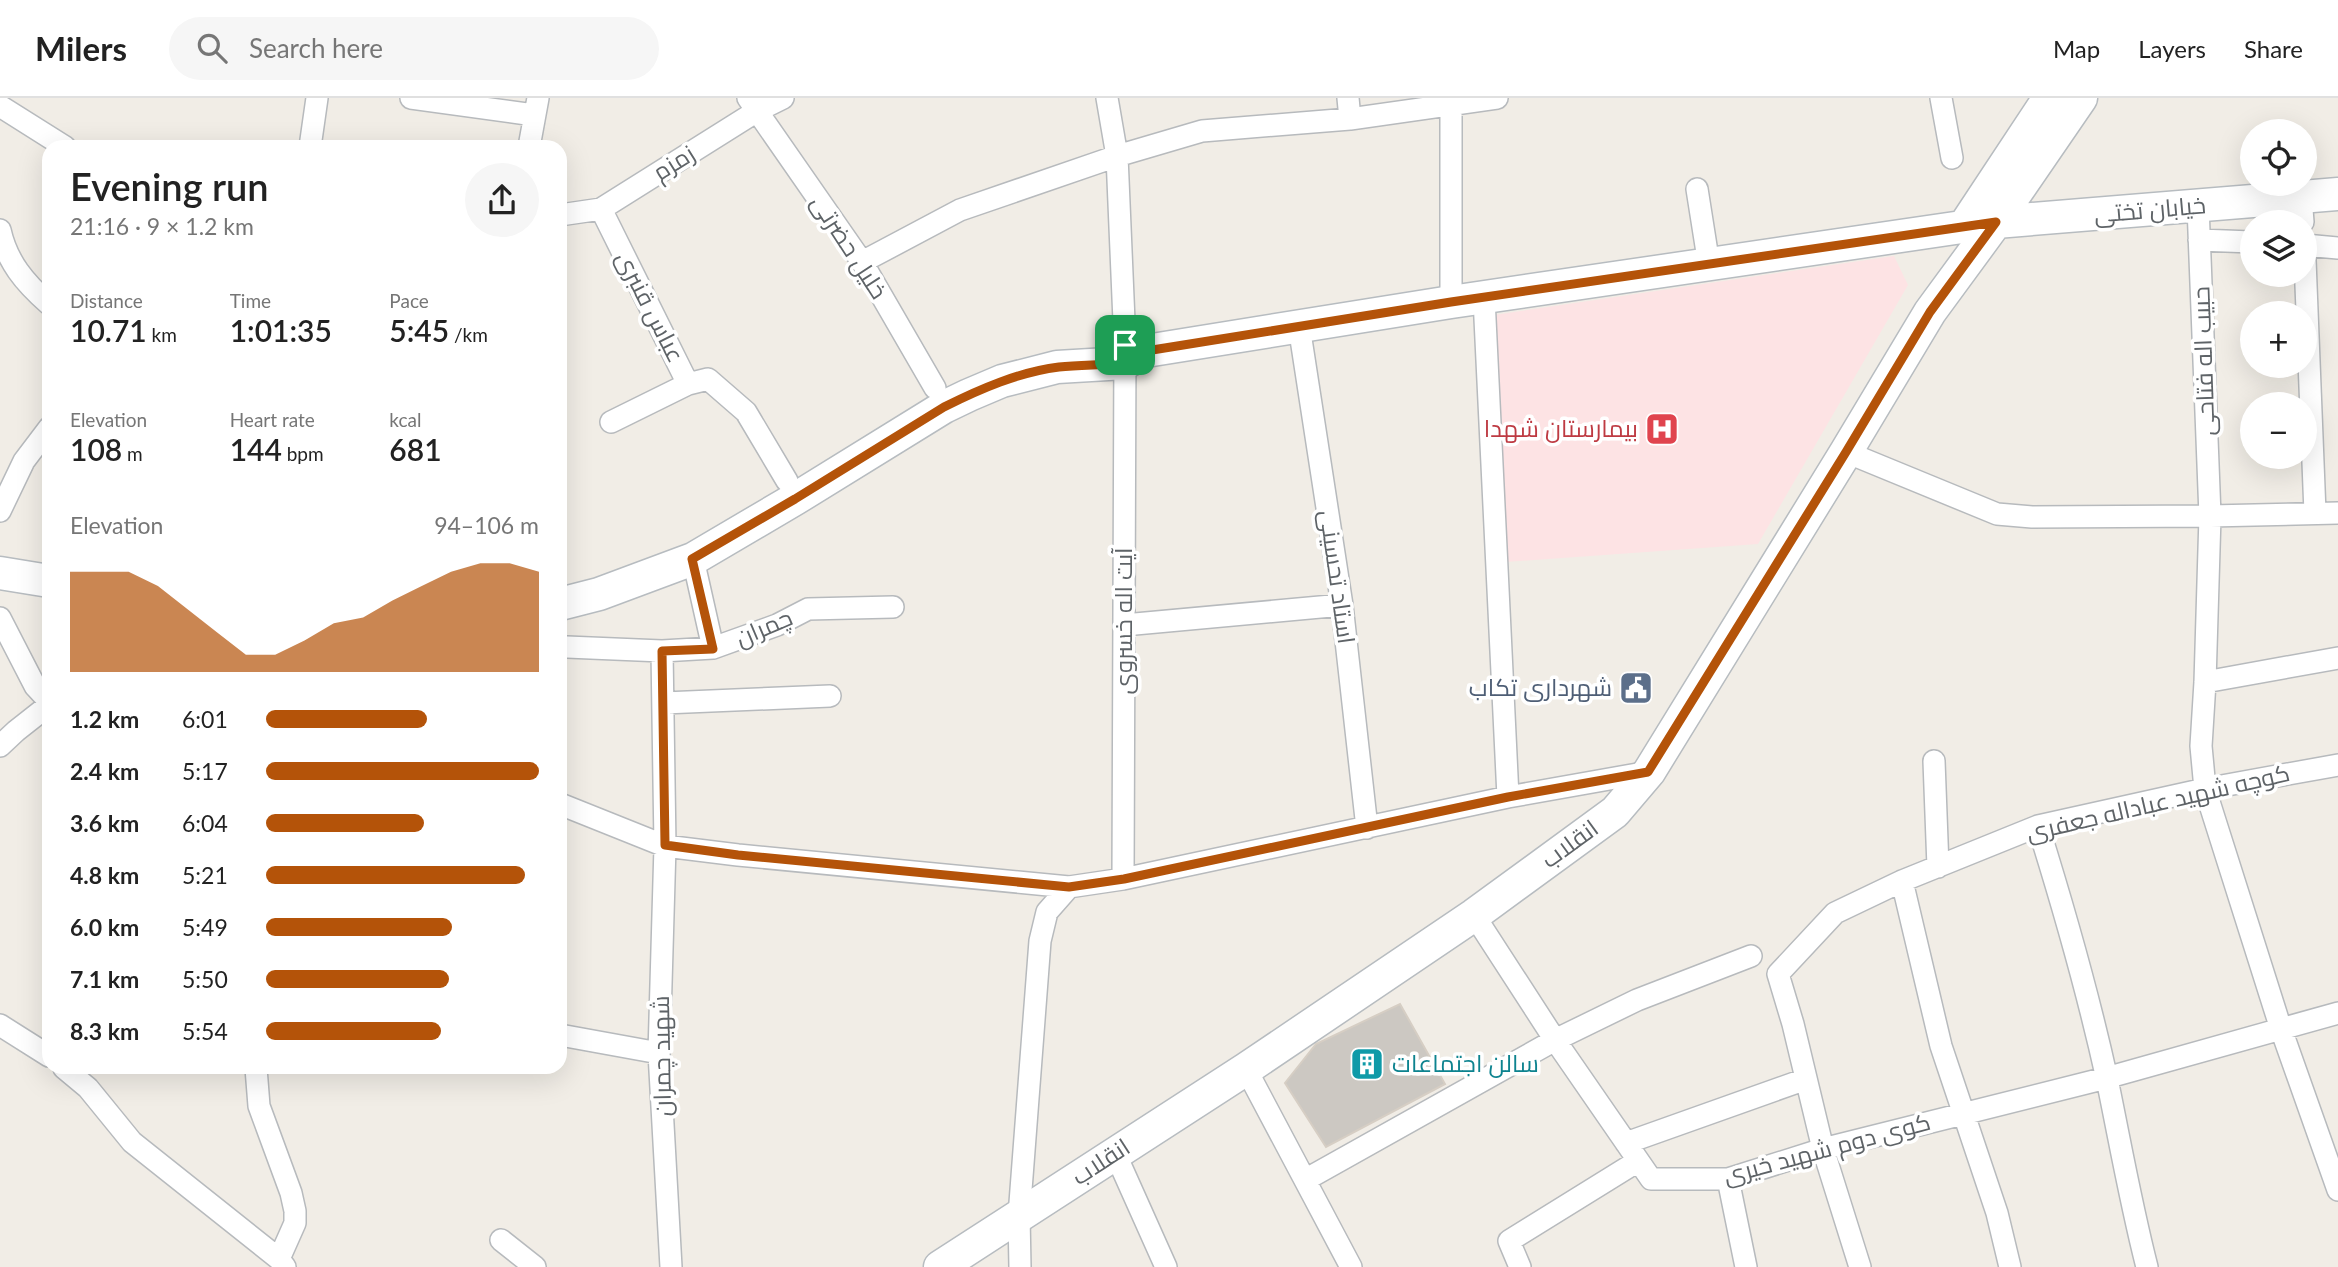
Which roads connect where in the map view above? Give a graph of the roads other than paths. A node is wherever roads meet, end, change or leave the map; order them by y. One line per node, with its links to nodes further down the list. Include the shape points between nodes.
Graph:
1 (317, 98): 15 (street)
2 (411, 98): 12 (street)
3 (783, 98): 10 (street, زمزم)
4 (1107, 98): 17 (street, آیت اله خسروی)
5 (1497, 98): 9 (street)
6 (1941, 98): 18 (street)
7 (2049, 98): 26 (main road)
8 (2081, 98): 25 (main road, انقلاب)
9 (1440, 103): 13 (street); 37 (street)
10 (752, 105): 22 (street, زمزم); 32 (street, خلیل حضرتی)
11 (0, 106): 14 (street)
12 (536, 106): 16 (street)
13 (1349, 109): 17 (street, via 1202,131)
14 (54, 140)
15 (311, 140)
16 (530, 140)
17 (1117, 156): 32 (street, via 960,210); 39 (street, آیت اله خسروی)
18 (1952, 158)
19 (1698, 189): 33 (street)
20 (2338, 194): 23 (main road, خیابان تختی)
21 (2198, 206): 23 (main road, خیابان تختی); 25 (main road, خیابان تختی); 28 (street, حبیب اله فتاحی)
22 (601, 209): 24 (street, زمزم); 40 (street, عباس قنبری)
23 (2302, 210)
24 (567, 214)
25 (1996, 222): 26 (main road, خیابان تختی); 44 (main road, انقلاب, via 1930,312)
26 (1963, 228): 33 (main road, خیابان تختی)
27 (0, 230): 35 (street, via 3,245 27,285)
28 (2199, 240): 29 (street); 49 (street, حبیب اله فتاحی)
29 (2240, 242)
30 (2317, 246): 31 (street)
31 (2338, 248)
32 (862, 262): 41 (street, خلیل حضرتی)
33 (1709, 265): 36 (main road, خیابان تختی)
34 (2306, 287): 47 (street)
35 (42, 298)
36 (1484, 298): 37 (main road, خیابان تختی); 73 (street)
37 (1451, 302): 38 (main road, خیابان تختی)
38 (1299, 326): 39 (main road, خیابان تختی); 55 (street, استاد تحسینی)
39 (1132, 353): 41 (main road, via 1046,349 994,362); 50 (main road, via 1002,381 969,394); 58 (street, آیت اله خسروی)
40 (688, 384): 42 (street); 45 (street, عباس قنبری, via 708,379 746,412)
41 (935, 388): 45 (main road)
42 (611, 422)
43 (42, 437): 46 (street, via 24,461)
44 (1846, 452): 49 (street, via 1997,514); 71 (main road, انقلاب)
45 (787, 481): 53 (main road, via 683,543)
46 (0, 511)
47 (2315, 513): 48 (street); 49 (street)
48 (2338, 513)
49 (2210, 516): 63 (street, حبیب اله فتاحی)
50 (692, 559): 54 (main road); 60 (street)
51 (0, 573): 52 (main road)
52 (42, 580)
53 (567, 585)
54 (567, 602)
55 (1342, 605): 58 (street); 76 (street, استاد تحسینی)
56 (893, 607): 60 (street, چمران, via 807,608 777,625)
57 (0, 618): 64 (street)
58 (1124, 625): 79 (street, آیت اله خسروی)
59 (567, 647): 61 (street, چمران)
60 (713, 649): 61 (street, چمران)
61 (662, 651): 66 (street)
62 (2338, 658): 63 (street)
63 (2206, 682): 72 (street, حبیب اله فتاحی, via 2201,746)
64 (42, 694)
65 (830, 696): 66 (street)
66 (664, 703): 77 (street)
67 (42, 709): 68 (street)
68 (0, 746)
69 (1934, 761): 78 (street)
70 (2338, 765): 72 (street, کوچه شهید عباداله جعفری)
71 (1648, 772): 73 (street); 82 (main road, انقلاب, via 1615,811)
72 (2205, 789): 75 (street, کوچه شهید عباداله جعفری); 86 (street, حبیب اله فتاحی)
73 (1508, 797): 76 (street)
74 (567, 807): 77 (street)
75 (2038, 826): 78 (street, کوچه شهید عباداله جعفری); 94 (street, via 2076,948)
76 (1367, 828): 79 (street)
77 (665, 845): 81 (street); 90 (street, شهید چمران)
78 (1938, 867): 80 (street, کوچه شهید عباداله جعفری)
79 (1124, 879): 81 (street)
80 (1902, 881): 95 (street, کوچه شهید عباداله جعفری, via 1835,913 1777,974); 96 (street)
81 (1069, 887): 104 (street, via 1047,912 1040,941)
82 (1474, 915): 88 (street, کوی دوم شهید خیری); 91 (main road, انقلاب)
83 (1751, 956): 88 (street, via 1637,1000)
84 (2338, 1013): 86 (street, کوی دوم شهید خیری)
85 (0, 1025): 89 (street)
86 (2281, 1029): 94 (street, کوی دوم شهید خیری); 103 (street, حبیب اله فتاحی)
87 (567, 1036): 90 (street)
88 (1555, 1040): 97 (street, کوی دوم شهید خیری); 102 (street)
89 (42, 1052)
90 (659, 1053): 108 (street, شهید چمران)
91 (1246, 1069): 99 (main road, انقلاب); 102 (street)
92 (72, 1074): 106 (street, via 132,1142)
93 (256, 1074): 106 (street, via 259,1106 295,1211)
94 (2106, 1078): 96 (street, کوی دوم شهید خیری); 117 (street)
95 (1806, 1079): 97 (street); 98 (street, کوچه شهید عباداله جعفری)
96 (1962, 1114): 98 (street, کوی دوم شهید خیری); 116 (street, via 1997,1213)
97 (1626, 1143): 100 (street, کوی دوم شهید خیری)
98 (1823, 1149): 101 (street, کوی دوم شهید خیری); 115 (street, کوچه شهید عباداله جعفری)
99 (1115, 1153): 104 (main road, انقلاب); 111 (street)
100 (1638, 1161): 101 (street, کوی دوم شهید خیری, via 1651,1179); 113 (street, via 1509,1241)
101 (1728, 1179): 114 (street)
102 (1305, 1180): 112 (street)
103 (2338, 1190)
104 (1019, 1216): 109 (main road, انقلاب); 110 (street)
105 (501, 1240): 107 (street)
106 (282, 1263)
107 (535, 1267)
108 (671, 1267)
109 (940, 1267)
110 (1020, 1267)
111 (1166, 1267)
112 (1351, 1267)
113 (1520, 1267)
114 (1746, 1267)
115 (1860, 1267)
116 (2010, 1267)
117 (2147, 1267)

